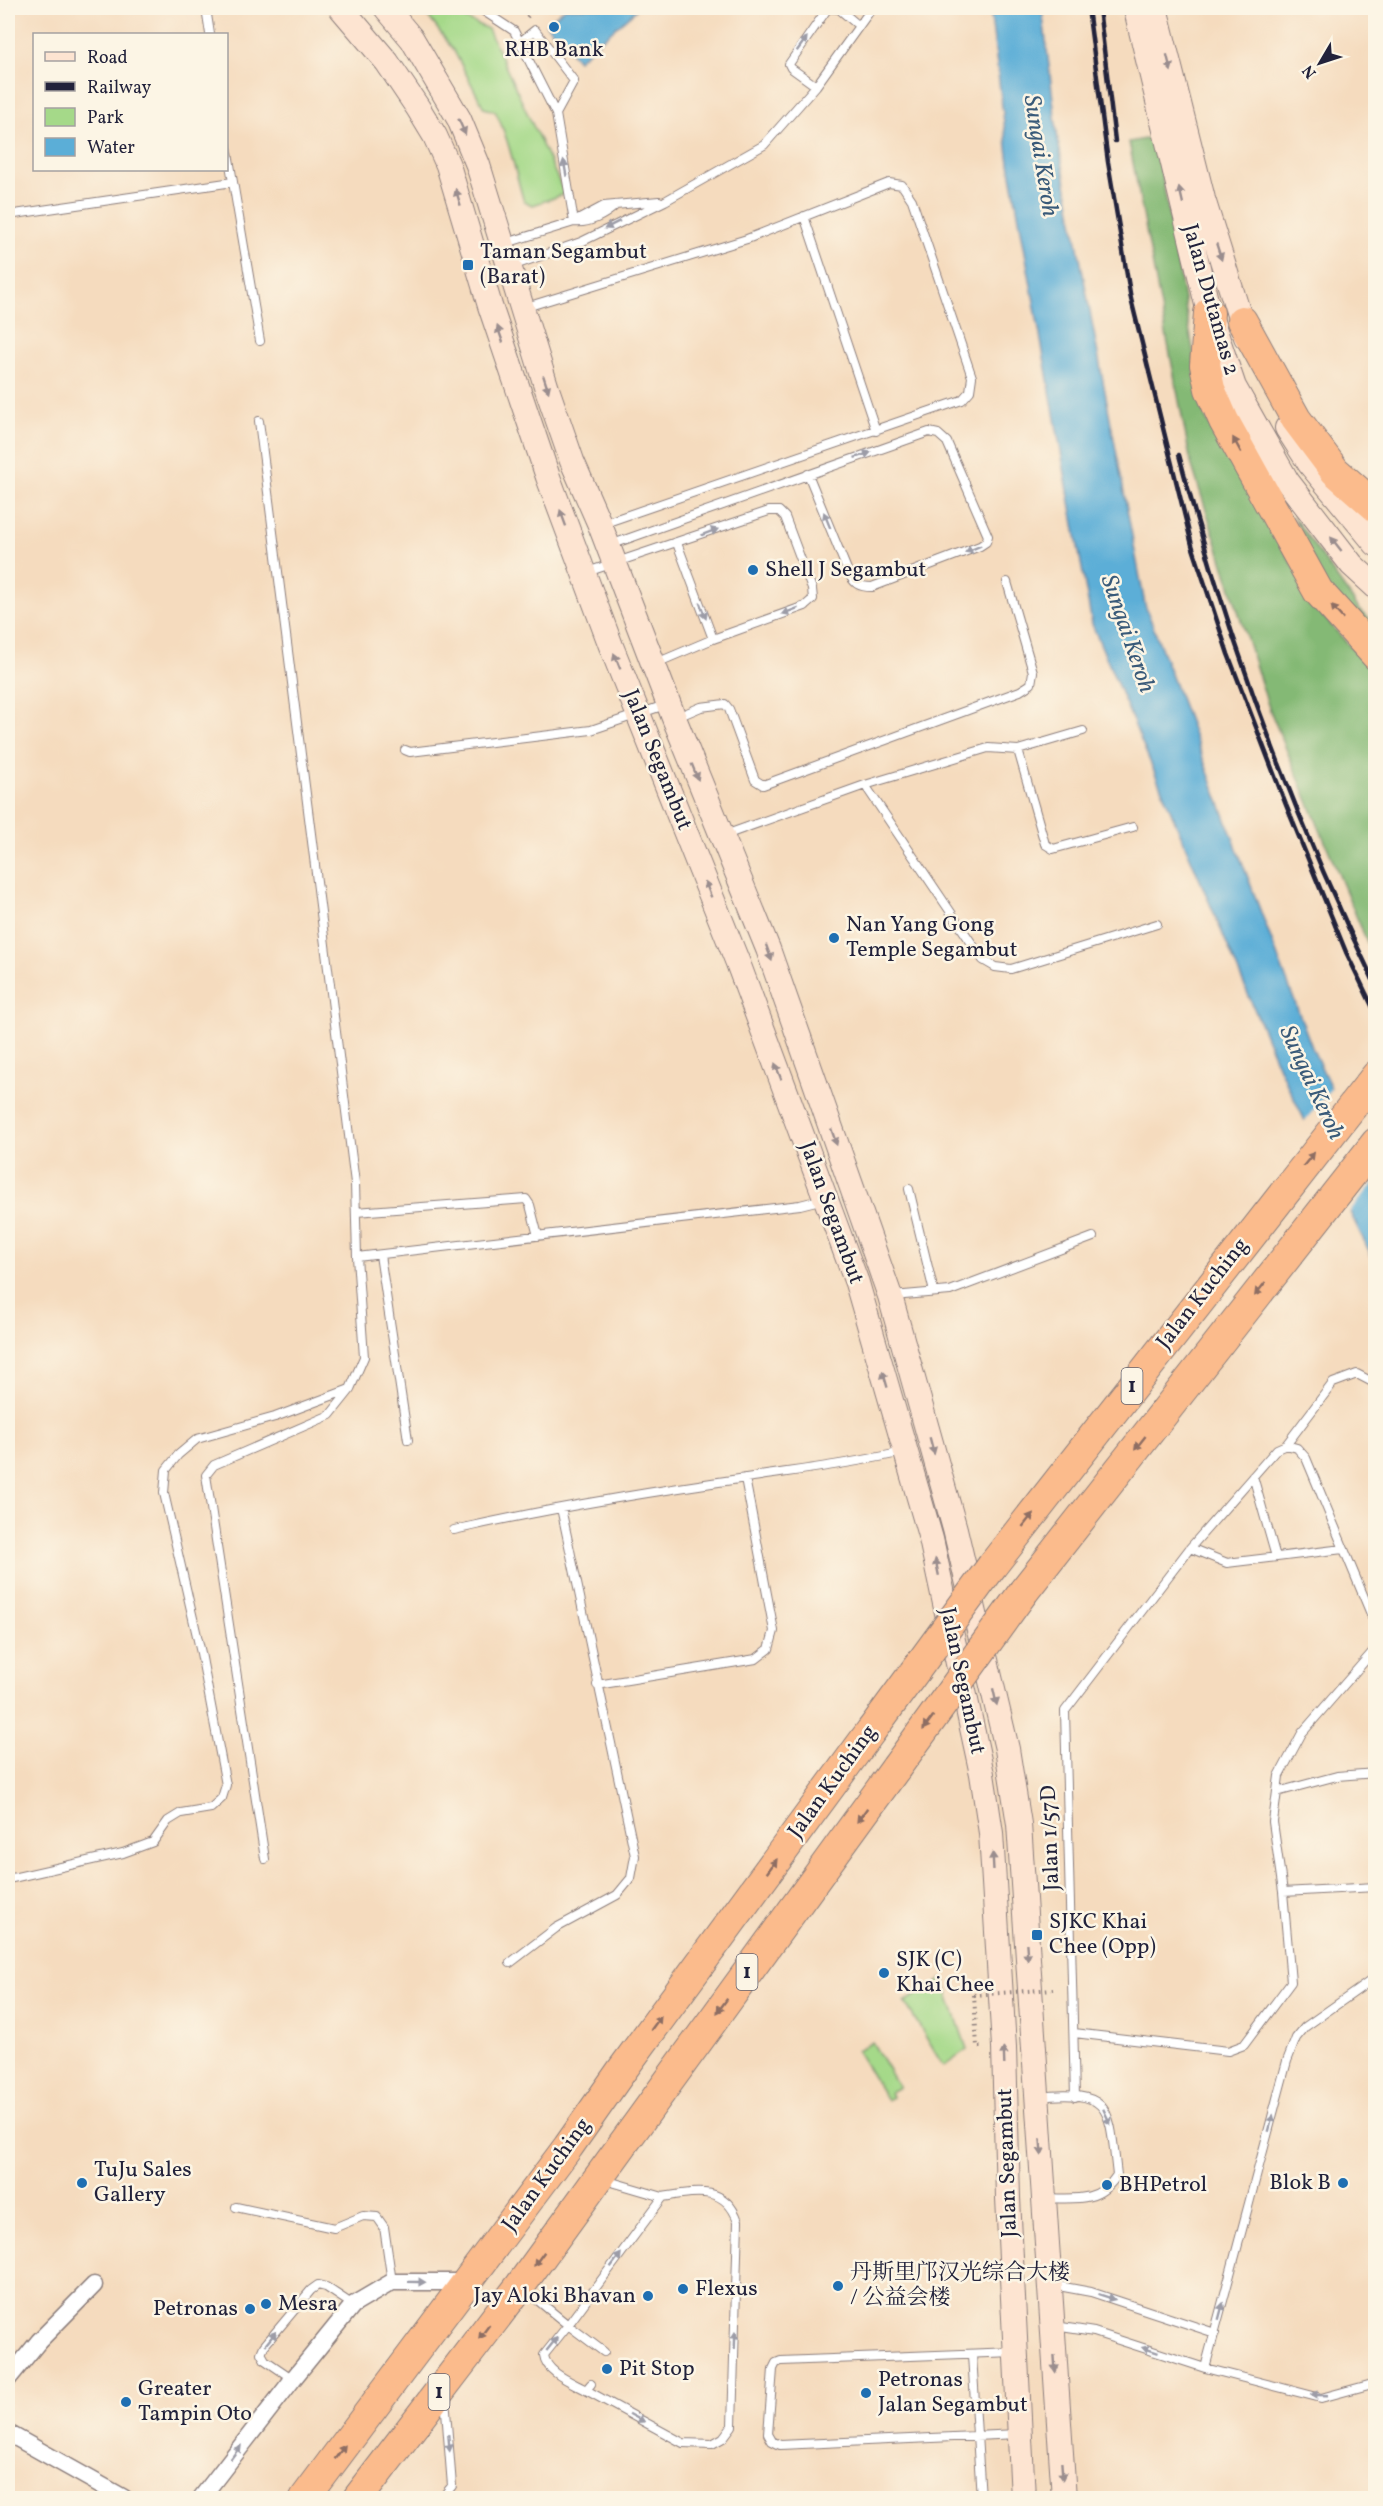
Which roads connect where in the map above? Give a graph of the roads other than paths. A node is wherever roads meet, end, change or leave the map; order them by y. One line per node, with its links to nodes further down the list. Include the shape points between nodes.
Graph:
1 (206, 8): 10 (lane)
2 (342, 8): 22 (main road, Jalan Segambut, one-way to 2, via 435,136 387,62)
3 (372, 8): 13 (main road)
4 (386, 8): 13 (main road, Jalan Segambut, via 412,39)
5 (479, 8): 11 (lane, via 514,31)
6 (872, 8): 9 (lane)
7 (1138, 8): 26 (main road, Jalan Dutamas 2, one-way to 7)
8 (1153, 8): 27 (main road, Jalan Dutamas 2, one-way to 27, via 1203,198)
9 (859, 26): 12 (lane); 12 (lane, one-way to 9, via 789,64 828,8 839,9)
10 (210, 33)
11 (520, 42): 14 (lane); 14 (lane, via 535,30 574,81)
12 (816, 86): 17 (lane, via 764,145)
13 (439, 87): 21 (main road, Jalan Segambut, one-way to 21, via 459,119 478,165)
14 (556, 114): 20 (lane, one-way to 14)
15 (228, 153): 16 (lane)
16 (233, 182): 18 (lane); 28 (lane)
17 (665, 201): 20 (lane, via 616,205 583,223); 23 (lane, one-way to 23, via 581,242)
18 (8, 215)
19 (804, 216): 25 (lane, via 747,239); 31 (lane); 31 (lane, via 890,183 902,185 912,200 972,377 970,391 962,400)
20 (574, 222): 21 (lane)
21 (503, 244): 22 (lane); 23 (main road, Jalan Segambut)
22 (475, 253): 24 (main road, Jalan Segambut)
23 (510, 268): 24 (lane); 25 (main road, Jalan Segambut)
24 (482, 276): 38 (main road, Jalan Segambut, one-way to 24, via 538,449)
25 (522, 308): 35 (main road, Jalan Segambut, one-way to 35, via 572,461)
26 (1209, 313): 40 (main road, Jalan Dutamas 2, one-way to 26, via 1352,565 1287,481 1234,387); 42 (highway, one-way to 26, via 1318,591 1224,421 1205,365)
27 (1242, 321): 29 (highway)
28 (260, 341)
29 (1287, 417): 33 (highway, via 1335,471); 36 (main road, via 1310,464); 37 (main road, via 1275,419 1274,428 1292,462)
30 (259, 421): 57 (lane)
31 (876, 431): 35 (lane)
32 (808, 474): 32 (lane, one-way to 32, via 929,432 938,434 947,442 988,536 986,542 872,587 861,587 848,572); 35 (lane)
33 (1376, 507)
34 (677, 543): 35 (lane); 41 (lane, one-way to 41); 41 (lane, one-way to 41, via 769,511 779,511 785,517 813,599 805,606)
35 (607, 544): 38 (lane); 43 (main road, Jalan Segambut)
36 (1376, 544)
37 (1376, 568)
38 (584, 573): 45 (main road, Jalan Segambut, one-way to 38)
39 (1007, 582): 44 (lane, via 1034,672 1031,684 1020,691 763,785 754,780 725,704)
40 (1376, 587)
41 (713, 639): 43 (lane)
42 (1376, 656)
43 (653, 665): 44 (main road, Jalan Segambut)
44 (671, 711): 45 (lane); 51 (main road, Jalan Segambut, one-way to 51)
45 (639, 715): 47 (lane, via 591,730); 56 (main road, Jalan Segambut, one-way to 45)
46 (1083, 731): 48 (lane)
47 (405, 750)
48 (1018, 750): 49 (lane, via 988,748); 50 (lane, via 1045,844 1053,849)
49 (866, 785): 51 (lane); 52 (lane, via 982,960 995,968 1011,969)
50 (1133, 826)
51 (722, 836): 63 (main road, Jalan Segambut, one-way to 63, via 768,950)
52 (1157, 924)
53 (1376, 1076): 95 (highway, Jalan Kuching / 1, one-way to 53, bridge, via 992,1566)
54 (1376, 1143): 90 (highway, Jalan Kuching / 1, one-way to 90, bridge, via 1024,1591)
55 (909, 1189): 62 (lane)
56 (826, 1199): 58 (lane); 68 (main road, Jalan Segambut, one-way to 56, via 857,1283)
57 (356, 1212): 58 (lane, via 526,1199); 61 (lane)
58 (538, 1236): 60 (lane)
59 (1093, 1237): 62 (lane, via 950,1291)
60 (380, 1255): 61 (lane); 66 (lane)
61 (357, 1257): 65 (lane, via 364,1357)
62 (934, 1292): 63 (lane)
63 (890, 1296): 88 (main road, Jalan Segambut, one-way to 88, via 955,1529 1006,1749 1018,1824)
64 (1376, 1384): 67 (lane, Jalan 1/57D, via 1357,1374 1333,1383)
65 (350, 1389): 81 (lane, via 330,1415 214,1465 206,1475); 82 (lane, via 275,1417 197,1439 166,1470 164,1493 226,1785 222,1798 211,1808 181,1813 168,1821 153,1842 123,1853)
66 (408, 1440)
67 (1286, 1445): 69 (lane, Jalan 1/57D, via 1277,1449); 74 (lane, via 1297,1448 1305,1458)
68 (906, 1452): 70 (lane, via 853,1464); 104 (main road, Jalan Segambut, one-way to 68, via 1004,2047 991,1833 931,1539)
69 (1253, 1476): 73 (lane, Jalan 1/57D); 75 (lane)
70 (746, 1478): 71 (lane); 78 (lane, via 774,1631 769,1648 756,1659)
71 (561, 1508): 72 (lane); 78 (lane)
72 (454, 1530)
73 (1190, 1548): 75 (lane, via 1227,1563); 87 (lane, Jalan 1/57D, via 1065,1711)
74 (1343, 1549): 75 (lane); 76 (lane)
75 (1276, 1557)
76 (1376, 1626)
77 (1376, 1648): 80 (lane, via 1302,1733 1279,1776)
78 (597, 1685): 85 (lane, via 634,1856 631,1878 617,1895 556,1928)
79 (1376, 1773): 80 (lane, via 1337,1776)
80 (1277, 1792): 84 (lane, via 1273,1822)
81 (265, 1859)
82 (8, 1879)
83 (1376, 1887): 84 (lane)
84 (1283, 1892): 87 (lane, via 1291,1982 1244,2045 1228,2051)
85 (510, 1963)
86 (1376, 1977): 102 (lane, one-way to 86, via 1296,2038 1318,2016)
87 (1074, 2033): 89 (lane, Jalan 1/57D)
88 (1037, 2097): 89 (lane); 92 (main road, Jalan Segambut, one-way to 92)
89 (1075, 2097): 92 (lane, one-way to 92, via 1099,2102 1110,2120 1117,2175 1101,2193 1078,2199)
90 (598, 2177): 91 (lane); 98 (highway, Jalan Kuching / 1, one-way to 98)
91 (663, 2197): 100 (lane, one-way to 91); 100 (lane, via 699,2192 726,2199 738,2221 732,2426 712,2444 682,2443 550,2369 544,2355)
92 (1044, 2198): 96 (main road, Jalan Segambut)
93 (236, 2207): 94 (lane, via 334,2228 363,2216 377,2217 384,2227)
94 (392, 2282): 95 (street, one-way to 95); 99 (street)
95 (468, 2282): 116 (highway, Jalan Kuching / 1, one-way to 95)
96 (1050, 2284): 101 (main road, Jalan Segambut); 102 (lane, one-way to 102, via 1091,2292)
97 (94, 2285): 107 (street)
98 (520, 2286): 100 (lane); 110 (highway, Jalan Kuching / 1, one-way to 110)
99 (353, 2305): 108 (street); 108 (lane, one-way to 99, via 266,2360 261,2353 264,2346 318,2285)
100 (568, 2325): 103 (lane)
101 (1053, 2326): 106 (lane, one-way to 101, via 1094,2332); 121 (main road, Jalan Segambut, one-way to 121)
102 (1215, 2333): 106 (lane)
103 (604, 2352)
104 (1015, 2352): 105 (lane); 112 (main road, Jalan Segambut)
105 (972, 2355): 113 (lane); 113 (lane, via 781,2361 773,2369 768,2434 780,2445)
106 (1206, 2368): 109 (lane, one-way to 106, via 1321,2398)
107 (8, 2379)
108 (293, 2379): 115 (street, one-way to 108)
109 (1376, 2383)
110 (444, 2385): 117 (highway, Jalan Kuching / 1); 118 (lane, one-way to 118, via 452,2486)
111 (8, 2433): 114 (street)
112 (1019, 2434): 113 (lane); 120 (main road, Jalan Segambut)
113 (977, 2436): 119 (lane)
114 (124, 2499)
115 (201, 2499)
116 (305, 2499)
117 (358, 2499)
118 (442, 2499)
119 (981, 2499)
120 (1023, 2499)
121 (1064, 2499)

